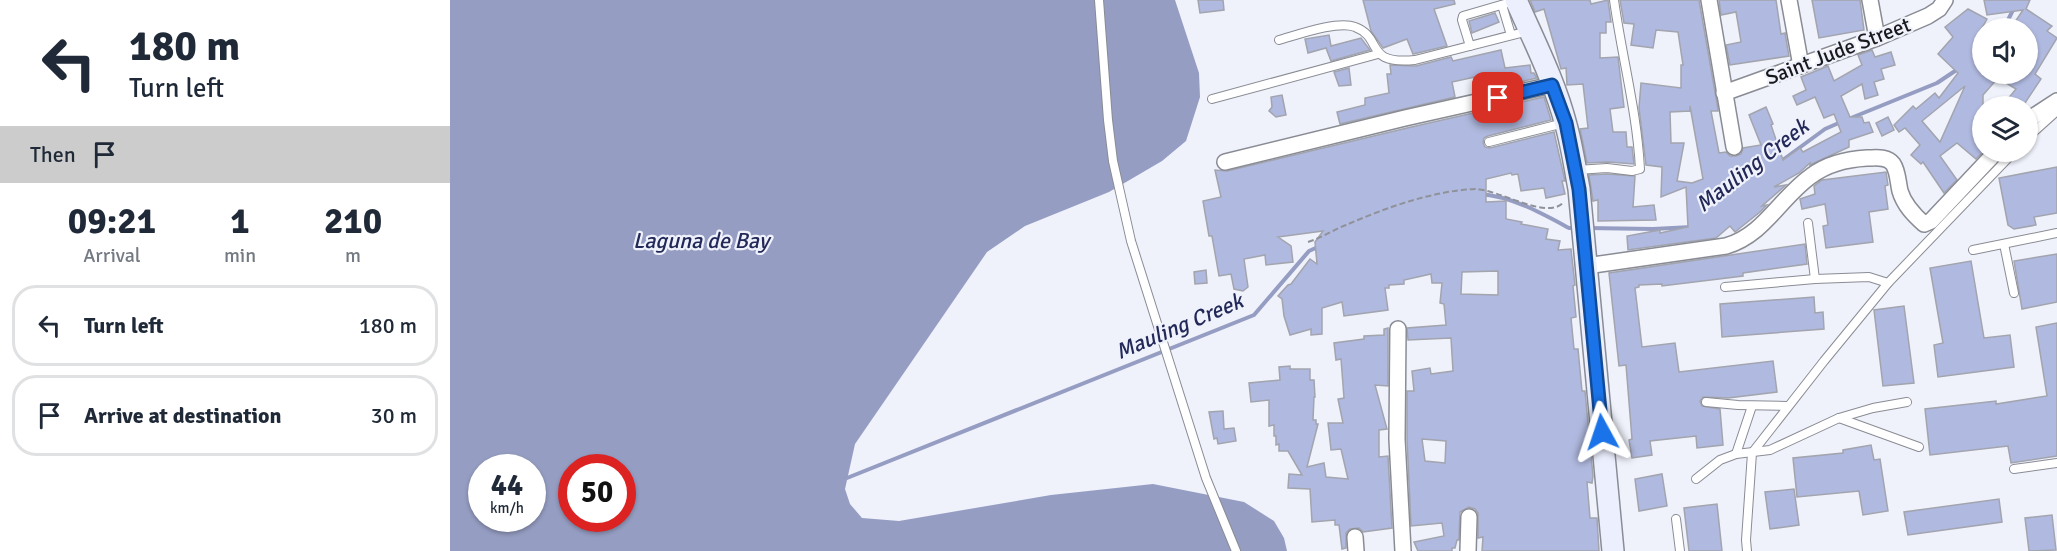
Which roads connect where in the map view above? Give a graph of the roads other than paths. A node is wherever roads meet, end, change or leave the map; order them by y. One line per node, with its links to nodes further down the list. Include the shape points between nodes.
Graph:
1 (1099, 0): 51 (lane, via 1113,161 1131,241 1206,477)
2 (1614, 0): 27 (lane, via 1633,99 1640,169 1607,168)
3 (1709, 0): 15 (street)
4 (1789, 0): 13 (street)
5 (1870, 0): 9 (street)
6 (1945, 0): 9 (street, Saint Jude Street, via 1928,16)
7 (1511, 2): 8 (main road); 11 (lane, via 1463,16)
8 (1520, 33): 11 (lane); 14 (main road)
9 (1877, 38): 13 (street, Saint Jude Street)
10 (1279, 40): 12 (lane, via 1345,24 1366,33)
11 (1470, 46): 12 (lane, via 1399,62)
12 (1378, 54): 16 (lane)
13 (1801, 66): 15 (street, Saint Jude Street)
14 (1552, 85): 20 (main road); 24 (street)
15 (1724, 93): 23 (street)
16 (1212, 99)
17 (2057, 101): 19 (street)
18 (2057, 111): 21 (lane)
19 (2038, 113)
20 (1566, 123): 22 (lane); 27 (main road)
21 (2038, 128)
22 (1489, 142)
23 (1734, 147)
24 (1225, 162)
25 (1987, 162): 32 (street, via 1924,224 1905,202 1894,165 1886,158 1849,159 1812,175 1739,242)
26 (2004, 162): 34 (lane)
27 (1578, 185): 32 (main road)
28 (1809, 223): 33 (lane)
29 (2057, 233): 30 (lane)
30 (2004, 244): 31 (lane); 36 (lane)
31 (1973, 250)
32 (1586, 263): 54 (main road)
33 (1815, 279): 34 (lane, via 1869,277); 35 (lane)
34 (1888, 284): 41 (lane)
35 (1725, 288)
36 (2014, 293)
37 (1398, 329): 52 (street, via 1397,439)
38 (1706, 402): 40 (lane)
39 (1907, 402): 42 (lane)
40 (1752, 406): 41 (lane); 45 (lane)
41 (1787, 406): 44 (lane)
42 (1839, 418): 43 (lane); 44 (lane, via 1770,450)
43 (1919, 447)
44 (1752, 453): 45 (lane); 56 (lane)
45 (1736, 454): 48 (lane, via 1720,460)
46 (2057, 463): 47 (lane)
47 (2014, 469)
48 (1696, 479)
49 (1469, 517): 53 (street)
50 (1676, 519): 55 (lane)
51 (1236, 551)
52 (1403, 551)
53 (1467, 551)
54 (1613, 551)
55 (1680, 551)
56 (1747, 551)

